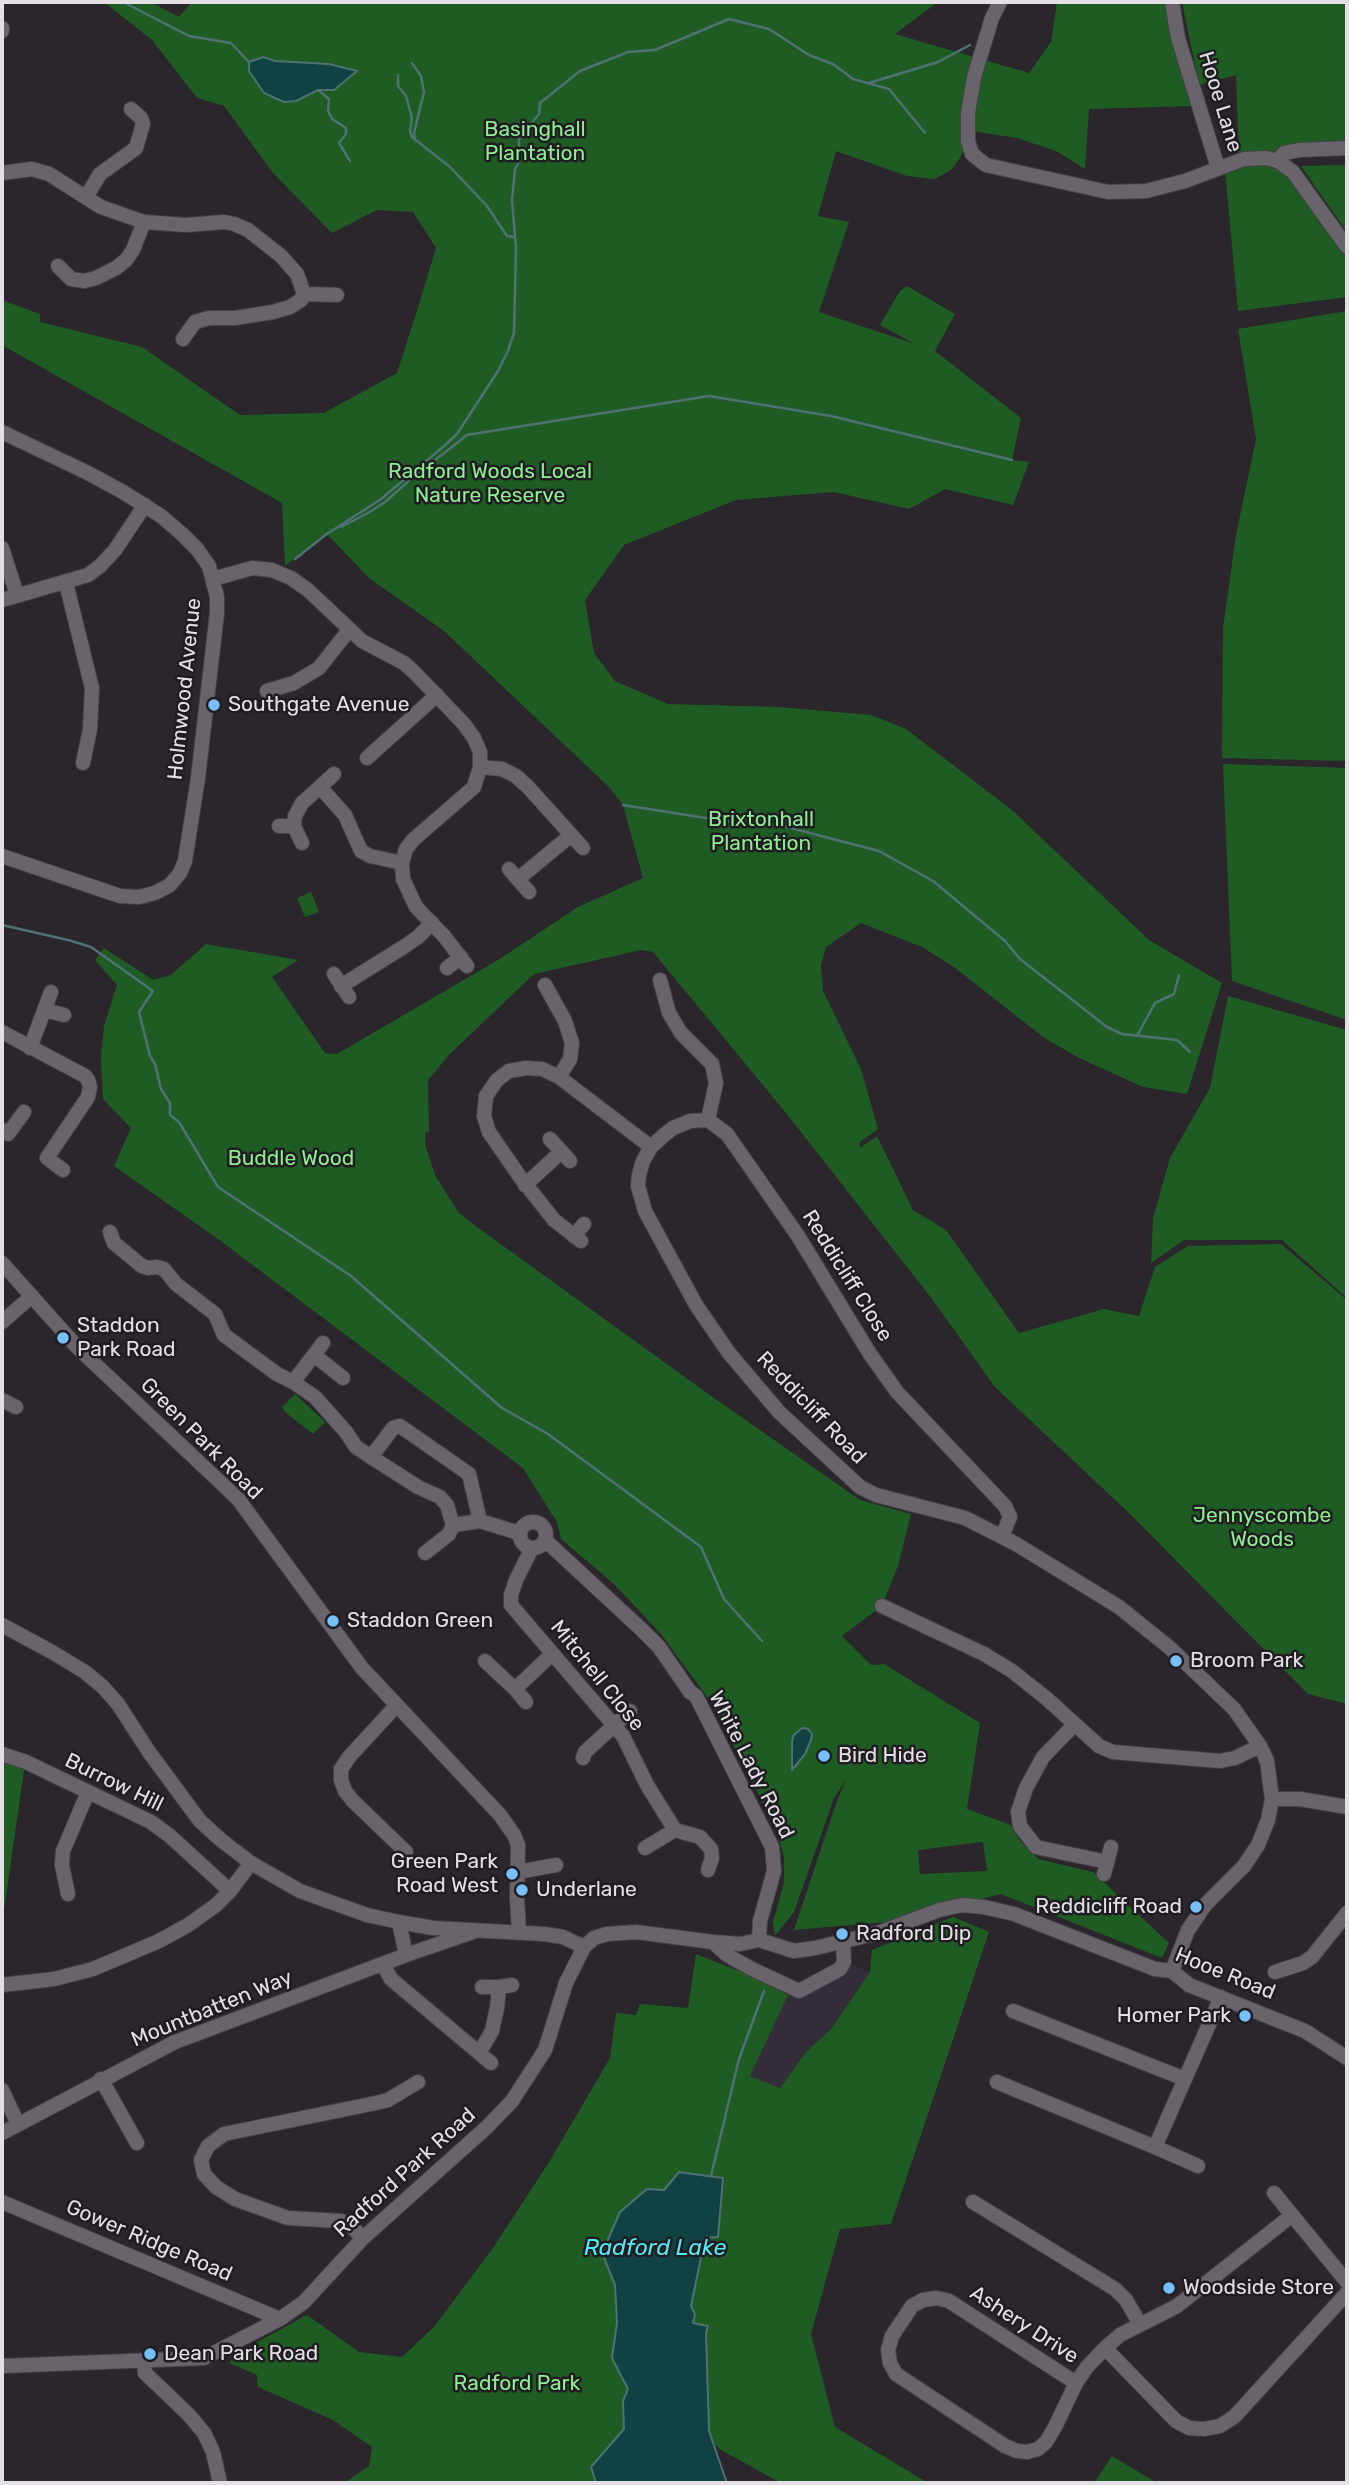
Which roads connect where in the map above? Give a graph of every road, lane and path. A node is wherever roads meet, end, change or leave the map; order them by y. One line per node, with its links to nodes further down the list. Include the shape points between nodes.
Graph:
1 (1000, 2): 6 (street, via 974,76 968,122 972,154 989,166 1108,192 1146,191)
2 (1172, 2): 6 (street, Hooe Lane, via 1178,38)
3 (131, 109): 8 (street, via 143,124 136,148 100,174)
4 (1347, 148): 5 (street, via 1284,153)
5 (1278, 161): 6 (street, Hooe Lane, via 1244,159); 10 (street, via 1293,172)
6 (1218, 168)
7 (2, 173): 8 (street, via 41,171)
8 (86, 197): 9 (street)
9 (144, 222): 11 (street, via 133,250 116,268 84,281 71,279); 12 (street, via 224,222 248,230 297,274)
10 (1347, 247)
11 (58, 266)
12 (304, 294): 13 (street); 14 (street, via 290,307 195,322)
13 (337, 295)
14 (183, 339)
15 (2, 432): 16 (street, Holmwood Avenue)
16 (145, 505): 18 (street, Holmwood Avenue, via 197,549); 19 (street, via 100,566)
17 (2, 548): 20 (street)
18 (213, 579): 22 (street, via 252,568 272,570 308,590); 33 (street, Holmwood Avenue, via 217,613 186,861 180,873 155,893 120,896)
19 (66, 583): 20 (street); 26 (street, via 92,688)
20 (17, 596): 21 (street)
21 (2, 600)
22 (349, 629): 23 (street, via 319,668); 24 (street, via 404,663)
23 (276, 694)
24 (437, 695): 25 (street); 27 (street, via 474,738)
25 (369, 750)
26 (83, 763)
27 (480, 767): 30 (street, via 516,776); 34 (street, via 474,787 414,840)
28 (334, 774): 29 (street)
29 (320, 787): 31 (street, via 287,826); 34 (street, via 345,815 361,852)
30 (570, 836): 32 (street); 35 (street, via 514,874)
31 (302, 843)
32 (583, 848)
33 (2, 856)
34 (402, 863): 36 (street, via 407,892)
35 (529, 892)
36 (432, 923): 37 (street, via 464,961); 39 (street, via 405,946)
37 (447, 968)
38 (660, 981): 48 (street, via 675,1023 712,1064 716,1083)
39 (341, 985)
40 (545, 985): 46 (street, via 572,1043 570,1059)
41 (51, 992): 42 (street)
42 (45, 1010): 43 (street); 45 (street)
43 (64, 1015)
44 (2, 1032): 45 (street)
45 (30, 1048): 52 (street, via 85,1076 90,1087 47,1158)
46 (559, 1077): 51 (street); 53 (street, via 542,1069 509,1071 486,1096 484,1116 489,1132)
47 (24, 1112): 49 (street)
48 (708, 1120): 51 (street, via 673,1128); 65 (street, Reddicliff Close, via 727,1134 769,1192 898,1392 1005,1506 1010,1517)
49 (4, 1135)
50 (550, 1139): 53 (street, via 566,1157)
51 (651, 1147): 65 (street, Reddicliff Road, via 638,1185 645,1210 695,1305 779,1412 860,1487 965,1518)
52 (63, 1170)
53 (525, 1185): 54 (street, via 554,1220 577,1238)
54 (584, 1224)
55 (110, 1232): 60 (street, via 114,1243 142,1266 164,1269 215,1314 224,1335)
56 (2, 1263): 57 (street, Green Park Road)
57 (32, 1296): 58 (street); 74 (street, Green Park Road, via 78,1348 238,1499 362,1668)
58 (2, 1322)
59 (344, 1378): 60 (street, via 318,1349)
60 (293, 1382): 61 (street, via 315,1397 356,1447)
61 (371, 1457): 62 (street, via 393,1428 400,1426 469,1474); 63 (street, via 440,1497)
62 (480, 1521): 63 (street); 64 (street, White Lady Road)
63 (453, 1525): 67 (street, via 449,1534)
64 (519, 1532): 66 (street, White Lady Road, via 521,1542); 66 (street, White Lady Road, via 524,1524 538,1522 545,1530)
65 (1002, 1536): 78 (street, Reddicliff Road, via 1145,1627 1234,1709)
66 (538, 1544): 70 (street, Mitchell Close, via 516,1580 511,1605); 98 (street, White Lady Road, via 642,1629 696,1696 772,1847 774,1871)
67 (425, 1553)
68 (882, 1606): 77 (street, via 900,1609 1012,1671)
69 (2, 1625): 88 (street, via 103,1687 201,1821)
70 (552, 1654): 72 (street); 76 (street, Mitchell Close)
71 (485, 1661): 72 (street)
72 (515, 1689): 73 (street)
73 (526, 1702)
74 (396, 1706): 87 (street, via 349,1757 341,1769 341,1780 388,1843); 91 (street, Green Park Road, via 500,1815 518,1845)
75 (630, 1712): 76 (street)
76 (614, 1726): 80 (street); 84 (street, Mitchell Close)
77 (1074, 1726): 78 (street, via 1113,1752 1220,1762); 85 (street, via 1043,1757 1026,1788 1018,1812 1020,1826 1036,1847 1106,1868)
78 (1260, 1746): 82 (street, Reddicliff Road)
79 (2, 1754): 81 (street, Burrow Hill)
80 (583, 1758)
81 (88, 1792): 92 (street, Burrow Hill, via 151,1822); 93 (street, via 63,1851)
82 (1272, 1799): 83 (street); 105 (street, Reddicliff Road, via 1258,1845 1205,1905 1188,1930)
83 (1347, 1807)
84 (675, 1830): 86 (street); 90 (street, via 700,1838 711,1849)
85 (1111, 1846)
86 (645, 1849)
87 (406, 1852)
88 (251, 1863): 92 (street); 95 (street, via 300,1891)
89 (556, 1865): 91 (street)
90 (708, 1870)
91 (518, 1872): 97 (street, Green Park Road)
92 (230, 1891): 106 (street, via 188,1925 130,1954 54,1979)
93 (68, 1894)
94 (1347, 1913): 104 (street, via 1312,1957)
95 (399, 1922): 96 (street); 102 (street)
96 (475, 1930): 97 (street); 102 (street, Mountbatten Way)
97 (519, 1932): 101 (street, via 563,1937)
98 (759, 1940): 99 (street); 100 (street, Hooe Road, via 794,1951)
99 (713, 1942): 100 (street, via 752,1969 799,1990 840,1969); 101 (street, via 636,1932 607,1934)
100 (843, 1942): 105 (street, Hooe Road, via 962,1905 1014,1914 1155,1969)
101 (584, 1947): 127 (street, Radford Park Road, via 566,1983 545,2050 512,2101)
102 (406, 1955): 103 (street, Mountbatten Way)
103 (383, 1964): 110 (street, via 391,1979); 113 (street, Mountbatten Way, via 175,2042)
104 (1281, 1966)
105 (1172, 1971): 108 (street, Hooe Road, via 1186,1983)
106 (2, 1985)
107 (482, 1987): 110 (street, via 506,1986)
108 (1221, 1997): 111 (street, Hooe Road, via 1306,2031); 114 (street)
109 (1013, 2011): 114 (street)
110 (480, 2053): 112 (street)
111 (1347, 2058)
112 (491, 2063)
113 (101, 2079): 118 (street, Mountbatten Way); 120 (street)
114 (1185, 2079): 121 (street)
115 (418, 2082): 127 (street, via 388,2100 224,2134 208,2146 201,2160 204,2174 235,2199 288,2218 341,2221)
116 (997, 2082): 121 (street)
117 (2, 2090): 118 (street)
118 (18, 2124): 119 (street, Mountbatten Way)
119 (2, 2133)
120 (130, 2138)
121 (1155, 2147): 122 (street)
122 (1198, 2166)
123 (1274, 2193): 126 (street)
124 (2, 2202): 130 (street, Gower Ridge Road)
125 (973, 2202): 131 (street, via 1115,2290)
126 (1291, 2216): 128 (street); 131 (street, Ashery Drive, via 1177,2306)
127 (363, 2238): 130 (street, Radford Park Road, via 304,2302)
128 (1347, 2282)
129 (1347, 2293): 132 (street, via 1235,2416 1220,2426 1189,2428 1176,2421)
130 (281, 2319): 133 (street, Radford Park Road, via 204,2358)
131 (1139, 2325): 132 (street, Ashery Drive)
132 (1105, 2348): 135 (street, Ashery Drive)
133 (144, 2362): 134 (street, Radford Park Road); 136 (street, via 145,2373 204,2433)
134 (2, 2366)
135 (1076, 2383): 135 (street, Ashery Drive, via 1046,2442 1038,2449 1017,2451 896,2374 888,2350 912,2306 937,2298 949,2301)
136 (220, 2483)

